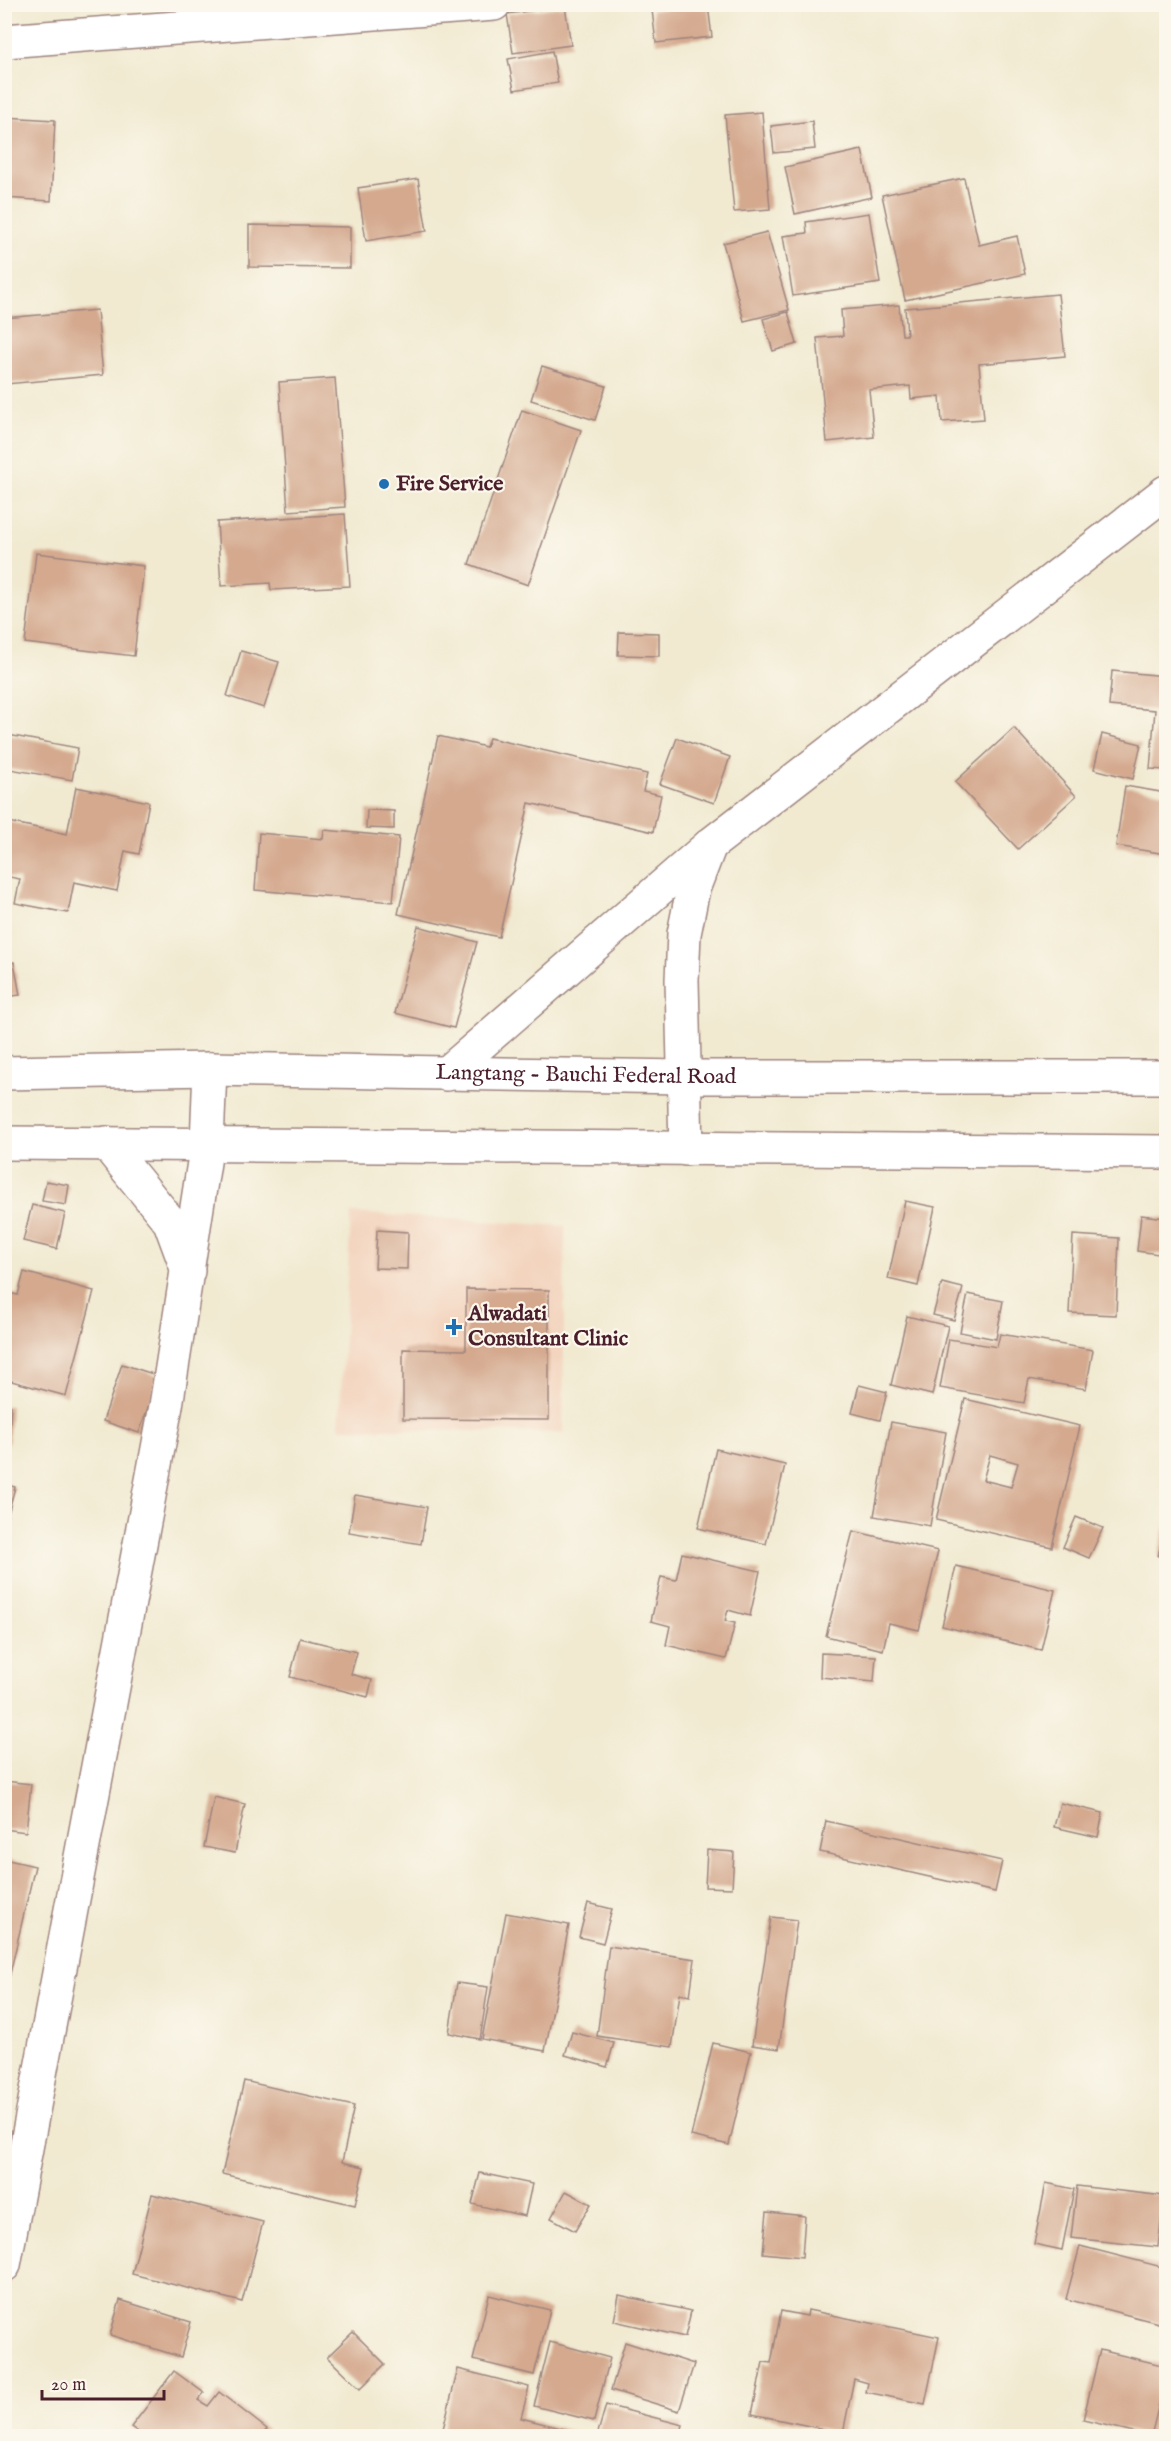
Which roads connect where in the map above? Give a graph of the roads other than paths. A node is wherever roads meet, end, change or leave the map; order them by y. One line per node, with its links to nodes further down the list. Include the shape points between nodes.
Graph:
1 (494, 4): 2 (main road)
2 (4, 41)
3 (1167, 492): 4 (main road)
4 (710, 845): 7 (main road); 8 (main road, via 693,889 684,934)
5 (210, 1069): 6 (main road, Langtang - Bauchi Federal Road); 7 (main road, Langtang - Bauchi Federal Road); 12 (main road)
6 (4, 1073)
7 (446, 1074): 8 (main road, Langtang - Bauchi Federal Road)
8 (684, 1077): 9 (main road, Langtang - Bauchi Federal Road); 13 (main road)
9 (1167, 1077)
10 (4, 1143): 11 (main road)
11 (106, 1143): 12 (main road); 15 (main road, via 170,1222)
12 (207, 1143): 13 (main road); 15 (main road)
13 (686, 1149): 14 (main road)
14 (1167, 1152)
15 (188, 1271): 16 (main road)
16 (4, 2265)

